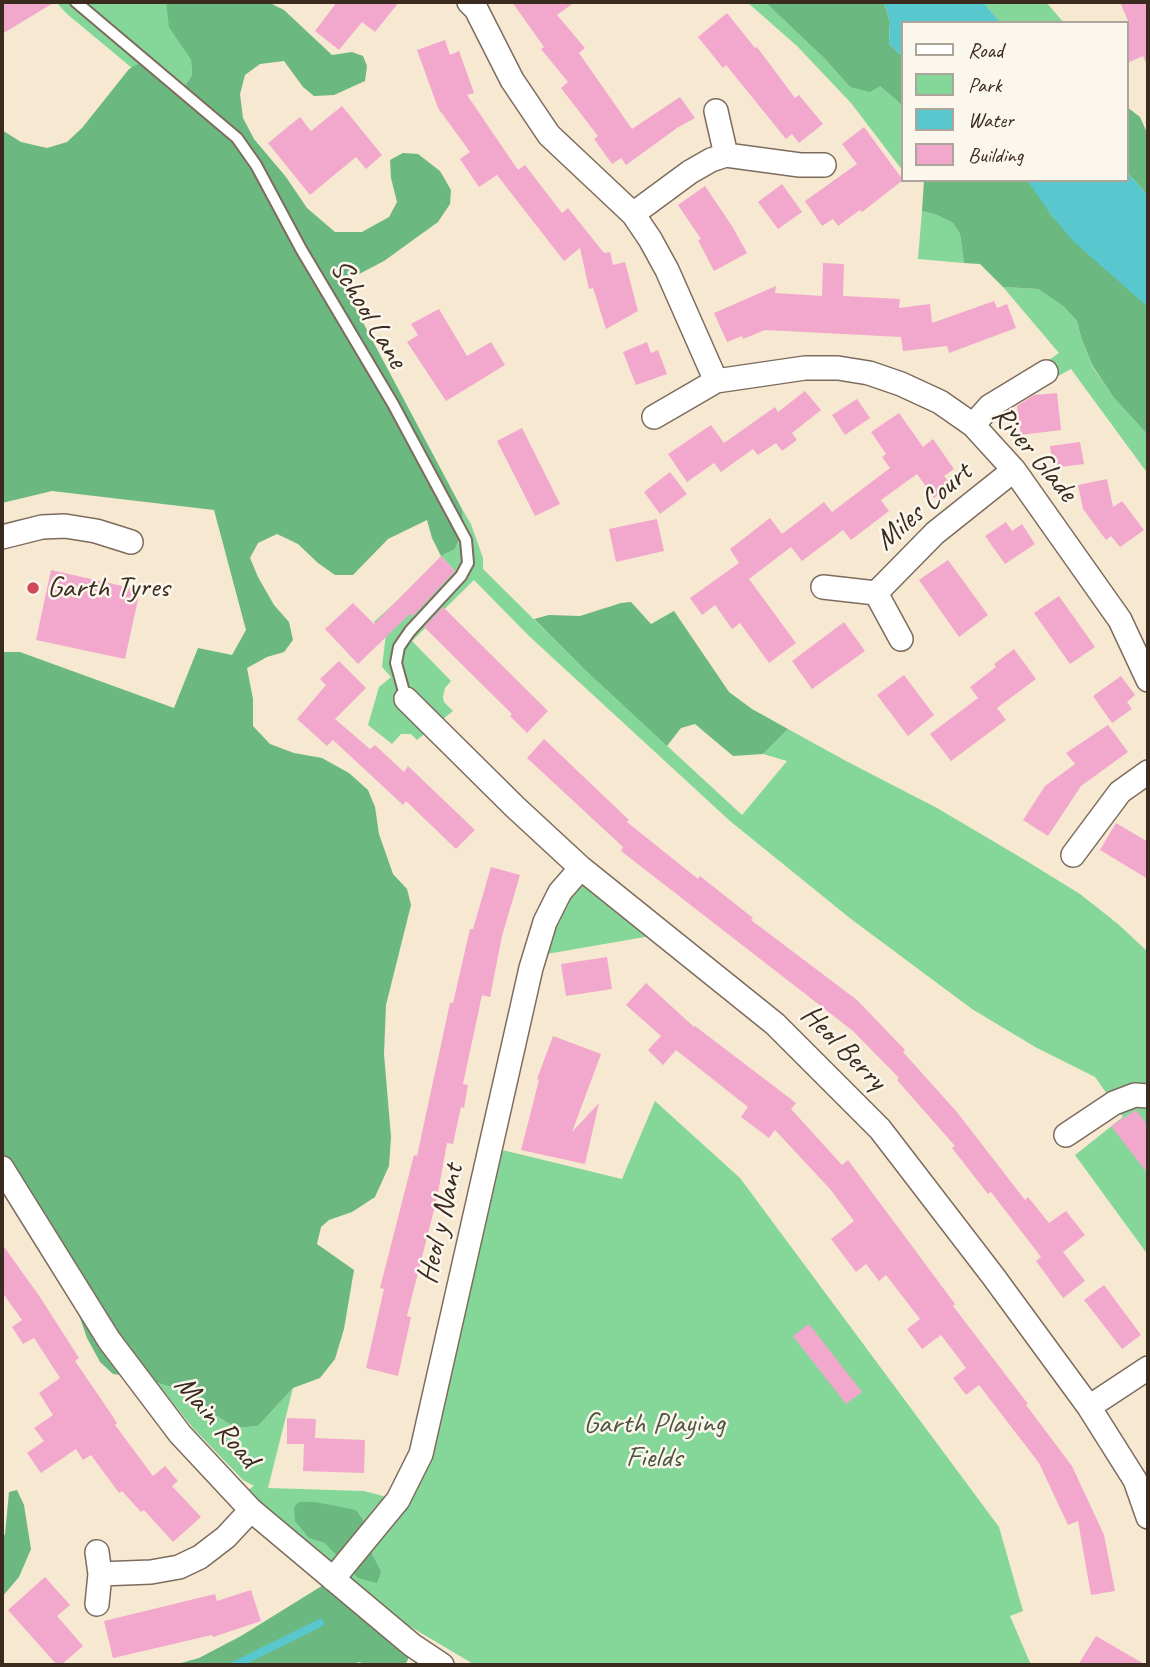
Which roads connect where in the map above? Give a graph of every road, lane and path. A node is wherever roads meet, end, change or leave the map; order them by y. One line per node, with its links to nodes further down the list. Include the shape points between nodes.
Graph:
1 (76, 2): 18 (lane, School Lane, via 237,138 393,404 466,540 468,563 461,576 399,648 396,663)
2 (469, 2): 6 (street, via 549,135)
3 (716, 111): 4 (street)
4 (726, 155): 5 (street); 6 (street, via 690,173)
5 (824, 165)
6 (633, 214): 8 (street, via 667,270)
7 (1046, 372): 10 (street, via 989,406)
8 (716, 381): 9 (street, River Glade); 10 (street, River Glade, via 805,368 869,373 940,402)
9 (654, 417)
10 (973, 425): 11 (street, River Glade)
11 (1014, 470): 15 (street, Miles Court, via 934,534); 17 (street, River Glade, via 1120,620)
12 (2, 537): 13 (street, via 65,526)
13 (131, 542)
14 (823, 587): 15 (street, Miles Court)
15 (876, 593): 16 (street, Miles Court)
16 (901, 639)
17 (1148, 680)
18 (406, 699): 21 (street, Heol Berry)
19 (1148, 772): 20 (street, via 1120,792)
20 (1073, 855)
21 (581, 868): 26 (street, Heol Berry, via 775,1024 880,1129); 29 (street, Heol y Nant, via 560,892 531,968 421,1454 398,1500)
22 (1148, 1096): 23 (street, via 1135,1095 1114,1103)
23 (1066, 1135)
24 (2, 1168): 27 (street, Main Road, via 108,1340 180,1434)
25 (1148, 1368): 26 (street)
26 (1089, 1407): 28 (street, Heol Berry, via 1135,1480)
27 (251, 1510): 29 (street, Main Road); 30 (street, via 226,1537 178,1567 151,1572 99,1563)
28 (1148, 1517)
29 (333, 1579): 31 (street, Main Road)
30 (97, 1604)
31 (442, 1665)

